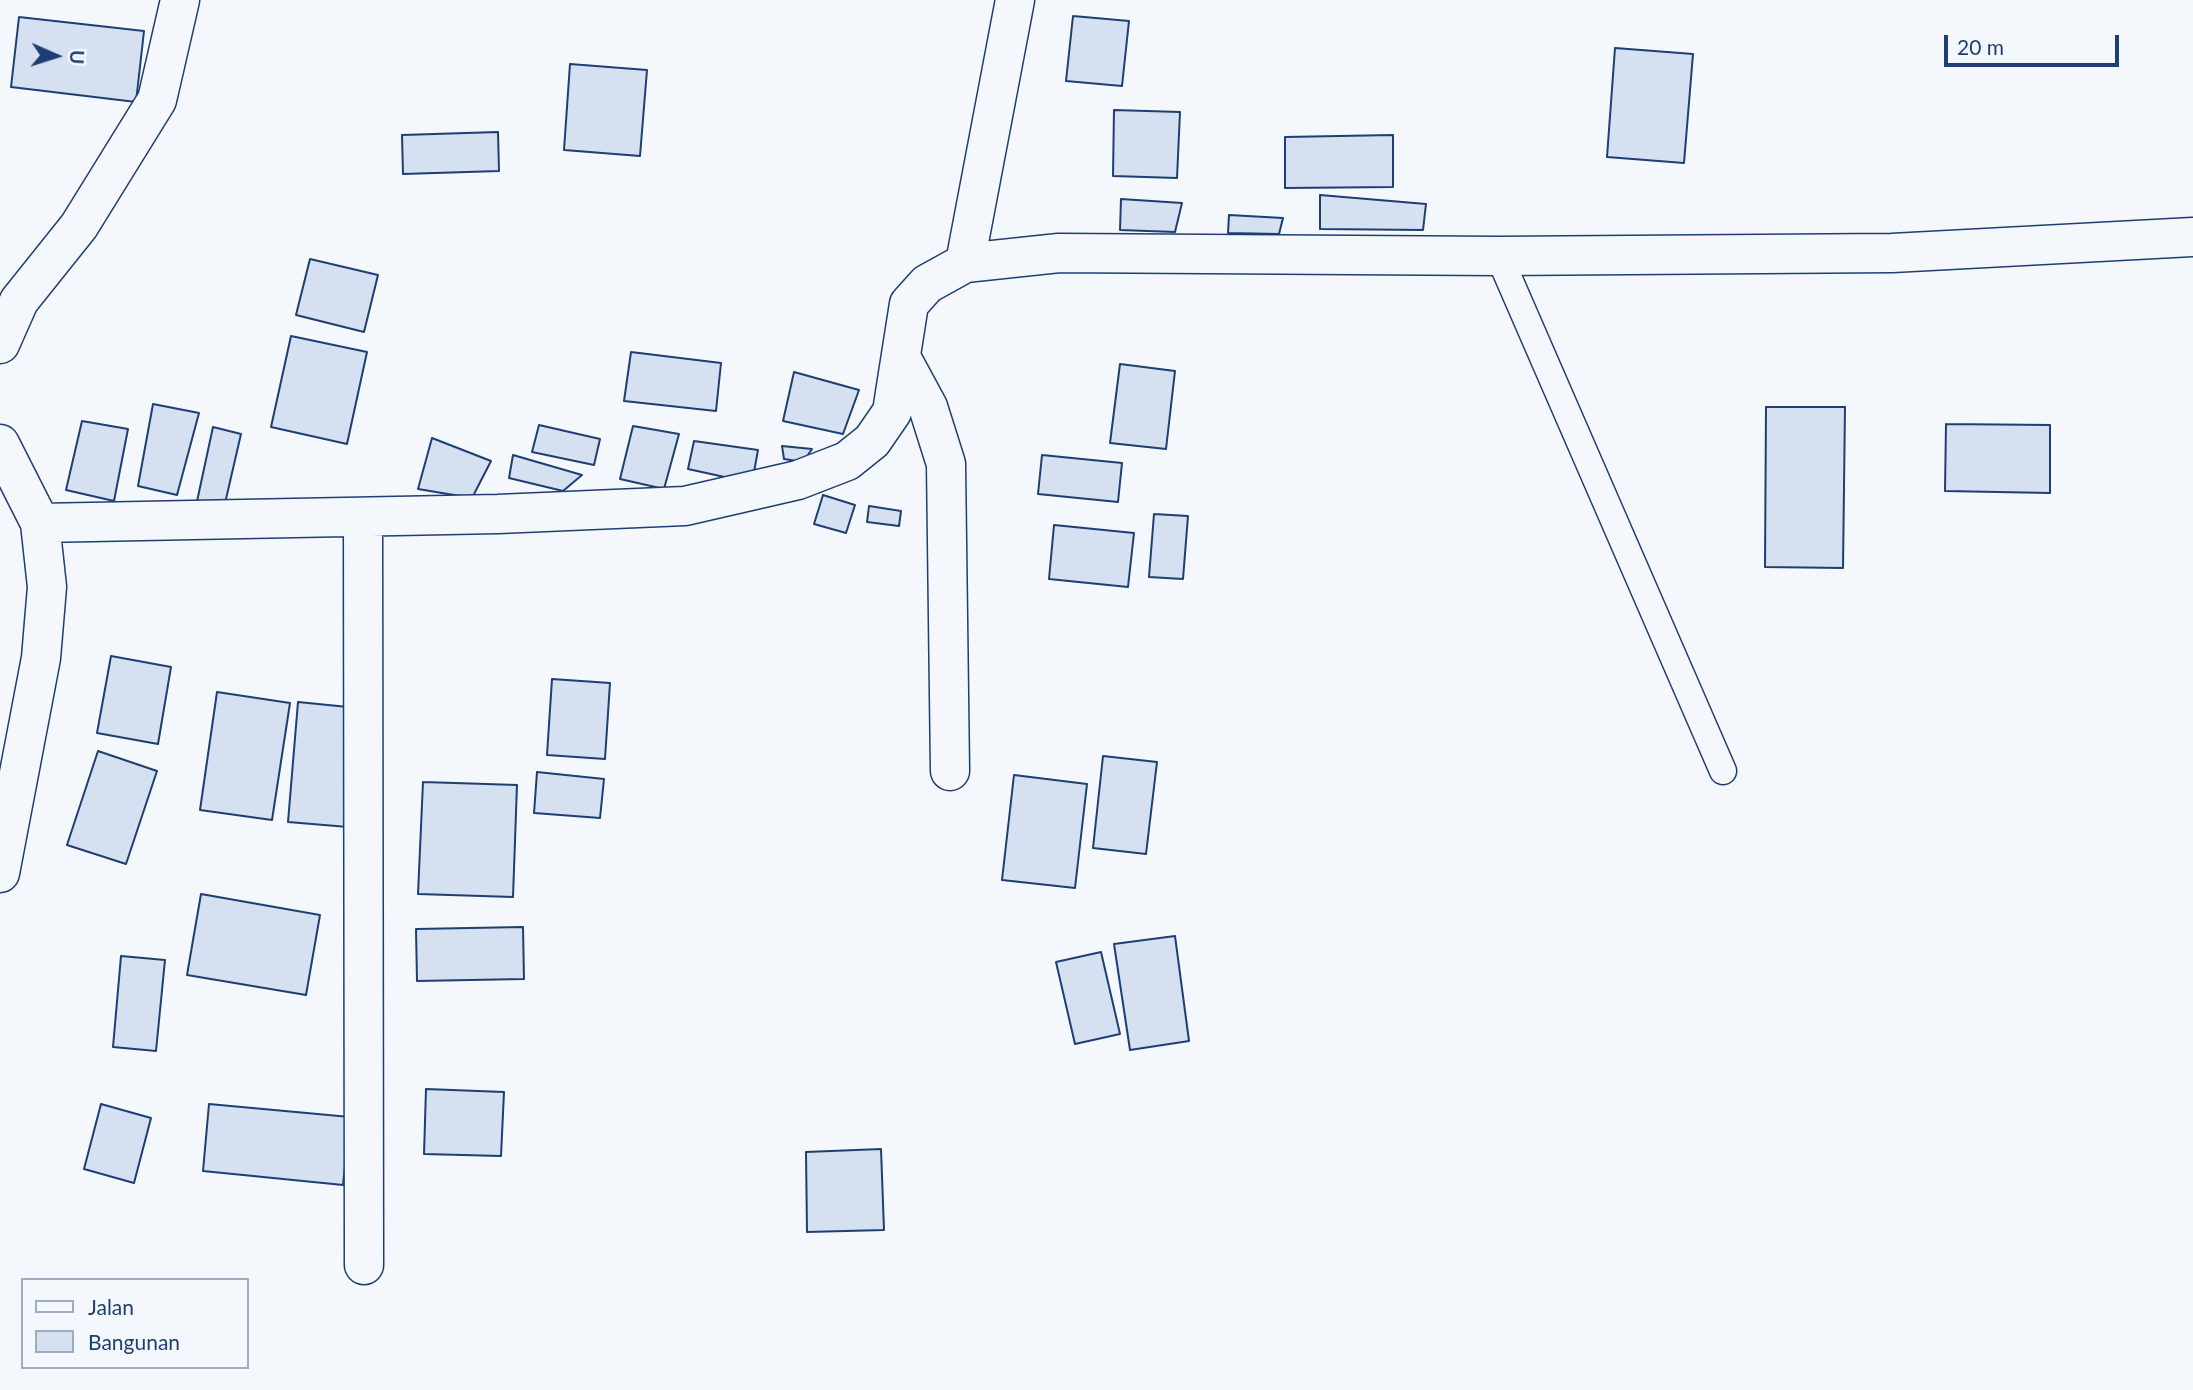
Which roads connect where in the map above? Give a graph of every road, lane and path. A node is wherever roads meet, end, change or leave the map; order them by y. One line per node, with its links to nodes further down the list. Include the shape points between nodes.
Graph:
1 (180, 0): 6 (street, via 157,100 79,226 19,301)
2 (1015, 0): 5 (street)
3 (2193, 237): 4 (street, via 1892,253)
4 (1499, 256): 5 (street, via 1059,253); 12 (lane)
5 (965, 263): 7 (street, via 927,284 909,304)
6 (0, 344)
7 (902, 359): 9 (street, via 892,412 872,441 847,461 798,481 685,506); 11 (street, via 928,407 946,464)
8 (0, 444): 10 (street)
9 (363, 517): 10 (street); 14 (street)
10 (40, 523): 13 (street, via 47,587 41,658)
11 (950, 771)
12 (1723, 771)
13 (0, 873)
14 (364, 1265)

